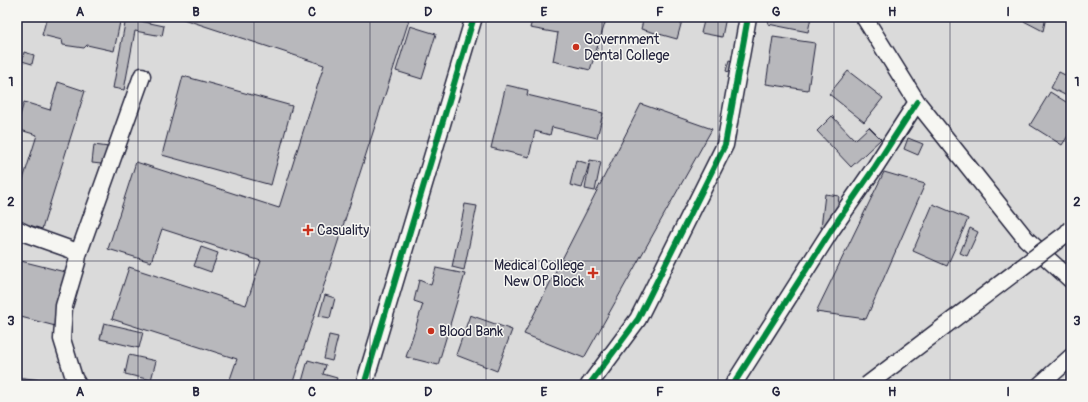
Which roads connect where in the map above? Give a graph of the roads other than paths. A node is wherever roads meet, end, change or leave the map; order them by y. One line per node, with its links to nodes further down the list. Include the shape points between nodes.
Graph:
1 (474, 17): 12 (street)
2 (748, 17): 13 (street, via 725,144 638,319)
3 (864, 17): 5 (street)
4 (142, 76): 8 (street)
5 (916, 102): 9 (street, via 1026,239); 14 (street)
6 (17, 228): 8 (street)
7 (1071, 228): 15 (street, bridge)
8 (78, 254): 11 (street, via 64,306 62,334)
9 (1071, 280)
10 (1071, 356): 16 (street)
11 (78, 385)
12 (364, 385)
13 (588, 385)
14 (733, 385)
15 (867, 385)
16 (1040, 385)

